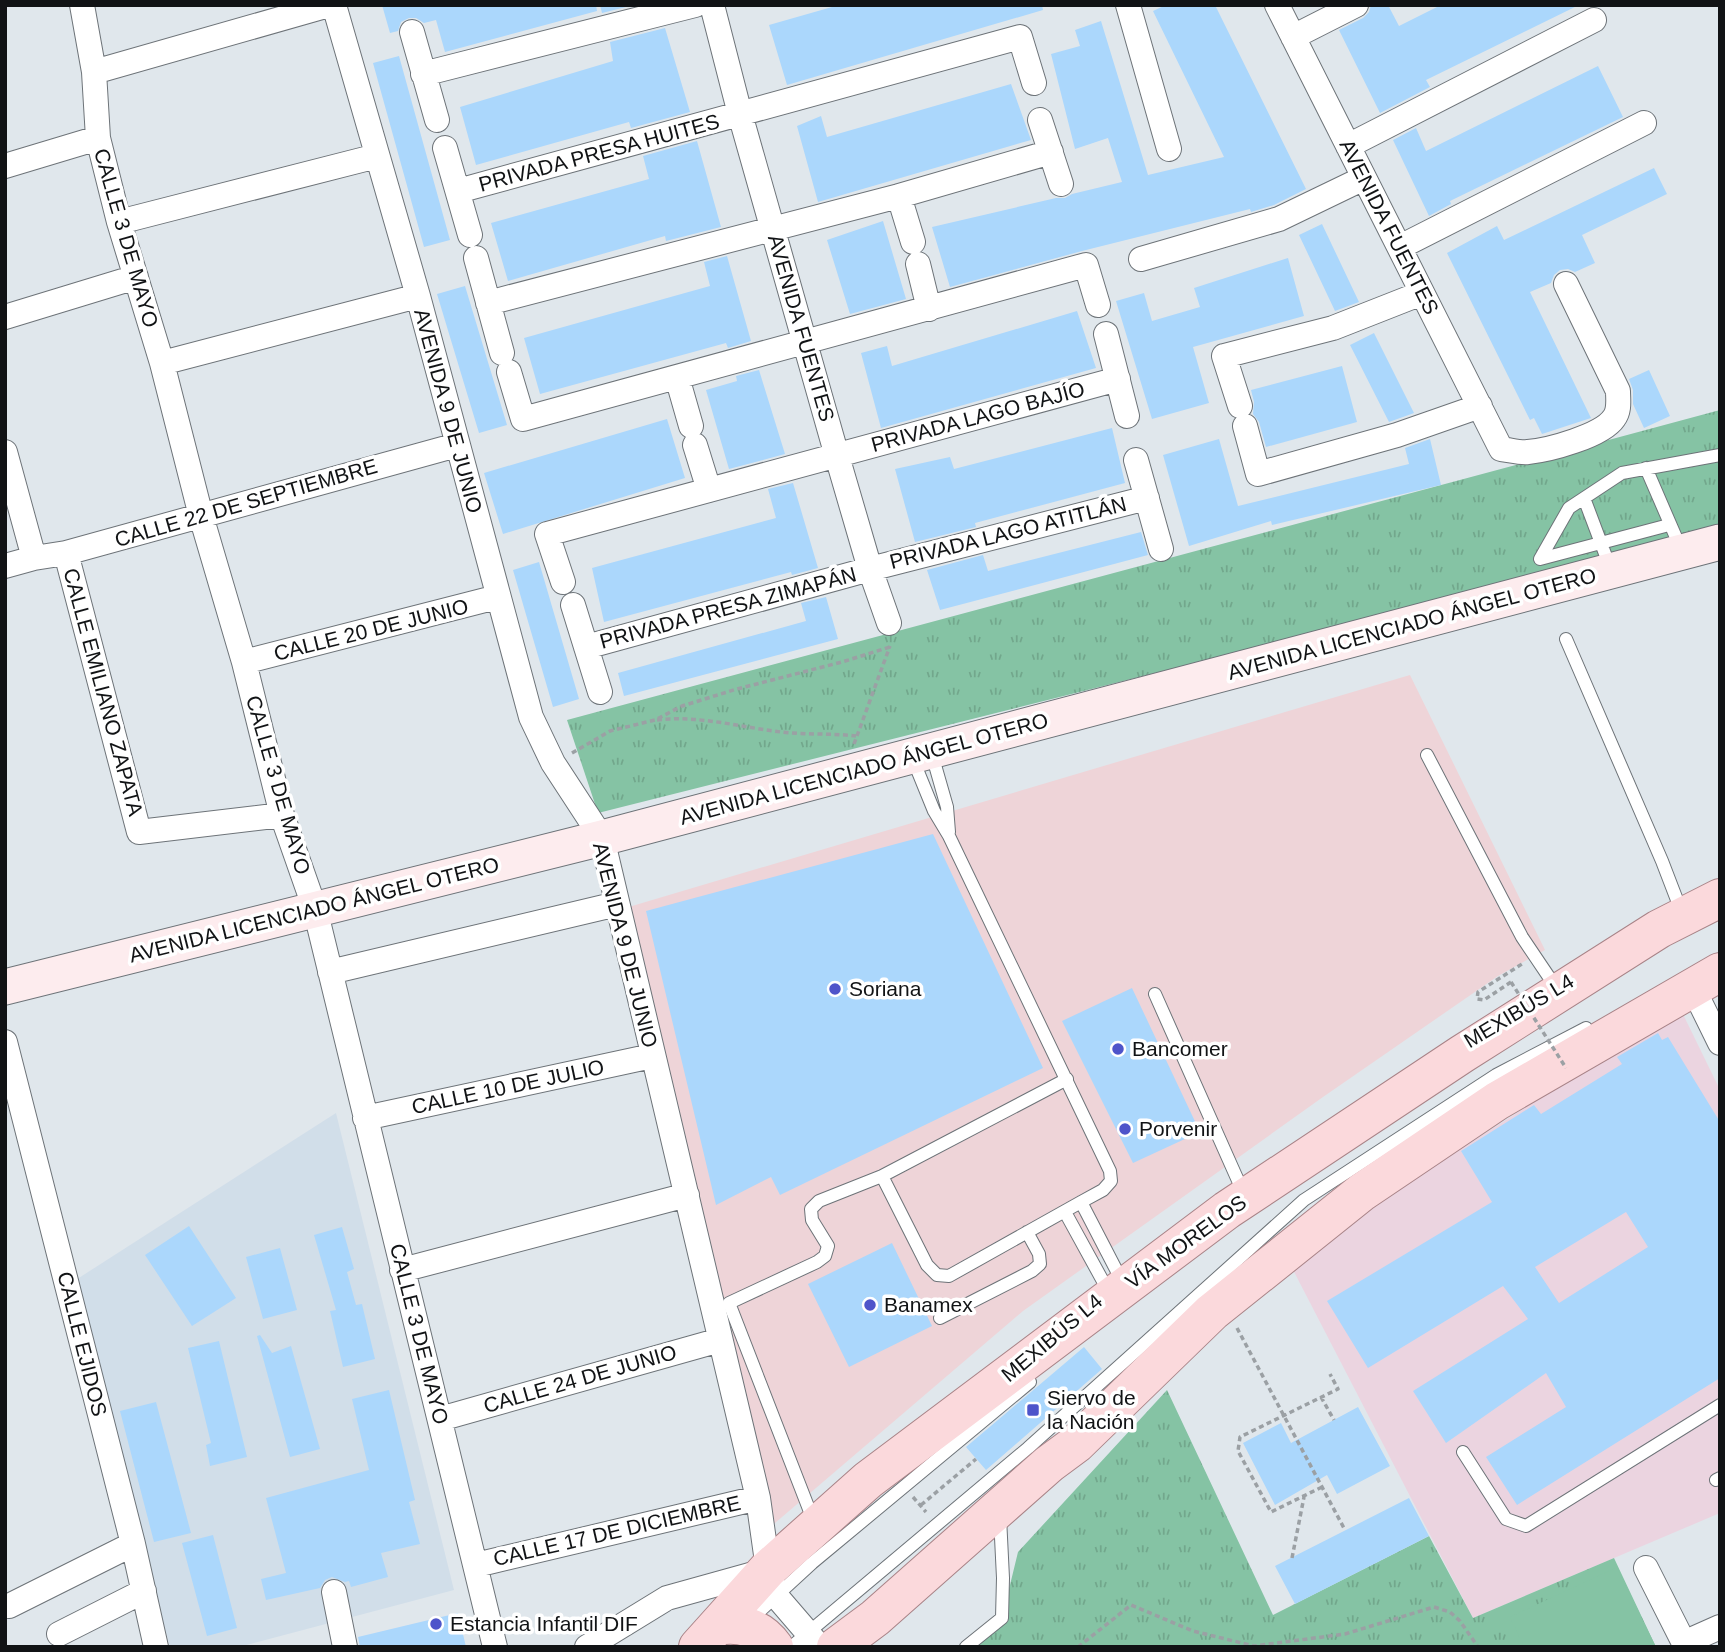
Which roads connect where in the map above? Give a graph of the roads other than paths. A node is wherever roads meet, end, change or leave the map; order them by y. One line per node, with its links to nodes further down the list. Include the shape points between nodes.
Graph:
1 (82, 5): 13 (street, CALLE 3 DE MAYO)
2 (331, 5): 13 (street); 25 (street, AVENIDA 9 DE JUNIO)
3 (695, 5): 14 (street)
4 (712, 5): 11 (street, AVENIDA FUENTES)
5 (733, 5): 11 (street)
6 (1128, 5): 23 (street)
7 (1277, 5): 12 (street, AVENIDA FUENTES)
8 (1356, 5): 12 (street)
9 (1594, 20): 21 (street)
10 (412, 32): 14 (street)
11 (720, 32): 16 (street, AVENIDA FUENTES)
12 (1293, 37): 21 (street, AVENIDA FUENTES)
13 (94, 72): 20 (street, CALLE 3 DE MAYO)
14 (423, 74): 17 (street)
15 (1034, 83): 16 (street, PRIVADA PRESA HUITES, via 1020,37)
16 (740, 114): 29 (street, PRIVADA PRESA HUITES); 32 (street, AVENIDA FUENTES)
17 (437, 120)
18 (1040, 120): 24 (street)
19 (1644, 123): 33 (street)
20 (98, 138): 26 (street); 31 (street, CALLE 3 DE MAYO)
21 (1348, 146): 27 (street, AVENIDA FUENTES)
22 (445, 148): 29 (street, PRIVADA PRESA HUITES)
23 (1169, 149)
24 (1051, 152): 28 (street); 30 (street)
25 (377, 156): 31 (street); 38 (street, AVENIDA 9 DE JUNIO)
26 (5, 166)
27 (1364, 178): 33 (street, AVENIDA FUENTES); 34 (street, via 1279,219)
28 (1061, 184)
29 (458, 191): 39 (street, PRIVADA PRESA HUITES)
30 (899, 196): 32 (street); 41 (street)
31 (119, 222): 35 (street, CALLE 3 DE MAYO)
32 (772, 229): 39 (street); 44 (street, AVENIDA FUENTES)
33 (1400, 247): 37 (street, AVENIDA FUENTES)
34 (1141, 259)
35 (135, 277): 42 (street); 45 (street, CALLE 3 DE MAYO)
36 (1566, 284): 48 (street, AVENIDA FUENTES, via 1618,391 1614,418 1570,443 1527,452 1501,449)
37 (1422, 293): 48 (street, AVENIDA FUENTES); 48 (street, via 1333,328 1224,356 1258,474)
38 (418, 296): 45 (street); 50 (street, AVENIDA 9 DE JUNIO)
39 (488, 303): 46 (street, PRIVADA PRESA HUITES, via 523,419)
40 (1098, 305): 41 (street, via 1086,265)
41 (929, 309): 44 (street)
42 (5, 317)
43 (1106, 334): 47 (street)
44 (804, 341): 46 (street); 53 (street, AVENIDA FUENTES)
45 (162, 363): 59 (street, CALLE 3 DE MAYO)
46 (677, 377): 56 (street)
47 (1118, 379): 49 (street); 53 (street, PRIVADA LAGO BAJÍO)
48 (1480, 406)
49 (1128, 416)
50 (457, 444): 59 (street, CALLE 22 DE SEPTIEMBRE); 69 (street, AVENIDA 9 DE JUNIO)
51 (5, 452): 65 (street)
52 (1720, 455): 55 (lane)
53 (837, 456): 56 (street, PRIVADA LAGO BAJÍO); 67 (street, AVENIDA FUENTES)
54 (1136, 460): 57 (street, PRIVADA LAGO ATITLÁN)
55 (1646, 468): 58 (lane, via 1622,473); 60 (lane)
56 (709, 490): 68 (street, PRIVADA LAGO BAJÍO, via 547,534)
57 (1147, 498): 62 (street, PRIVADA LAGO ATITLÁN); 67 (street, PRIVADA LAGO ATITLÁN)
58 (1584, 498): 64 (lane); 64 (lane, via 1569,508 1540,559)
59 (201, 516): 63 (street, CALLE 22 DE SEPTIEMBRE); 74 (street, CALLE 3 DE MAYO)
60 (1676, 539): 61 (main road, AVENIDA LICENCIADO ÁNGEL OTERO); 64 (main road, AVENIDA LICENCIADO ÁNGEL OTERO)
61 (1720, 542)
62 (1161, 550)
63 (66, 553): 65 (street, CALLE 22 DE SEPTIEMBRE); 78 (street, CALLE EMILIANO ZAPATA, via 139,832)
64 (1606, 556): 76 (main road, AVENIDA LICENCIADO ÁNGEL OTERO)
65 (34, 558): 66 (street, CALLE 22 DE SEPTIEMBRE)
66 (5, 566)
67 (870, 569): 71 (street, AVENIDA FUENTES); 73 (street, PRIVADA PRESA ZIMAPÁN)
68 (563, 582)
69 (497, 597): 74 (street, CALLE 20 DE JUNIO); 80 (street, AVENIDA 9 DE JUNIO, via 531,717 553,763)
70 (573, 605): 73 (street, PRIVADA PRESA ZIMAPÁN)
71 (889, 635)
72 (1566, 639): 84 (lane)
73 (586, 647): 75 (street, PRIVADA PRESA ZIMAPÁN)
74 (244, 662): 78 (street, CALLE 3 DE MAYO)
75 (600, 692)
76 (922, 754): 79 (lane, via 934,811); 79 (lane, via 947,807); 80 (main road, AVENIDA LICENCIADO ÁNGEL OTERO)
77 (1427, 755): 90 (lane, via 1535,956)
78 (282, 815): 83 (street, CALLE 3 DE MAYO)
79 (949, 836): 95 (lane)
80 (602, 838): 82 (street, AVENIDA 9 DE JUNIO); 83 (main road, AVENIDA LICENCIADO ÁNGEL OTERO)
81 (1720, 898): 84 (main road, VÍA MORELOS)
82 (617, 904): 86 (street); 94 (street, AVENIDA 9 DE JUNIO)
83 (315, 909): 86 (street, CALLE 3 DE MAYO); 88 (main road, AVENIDA LICENCIADO ÁNGEL OTERO)
84 (1683, 916): 90 (main road, VÍA MORELOS)
85 (1720, 958): 87 (lane)
86 (330, 972): 96 (street, CALLE 3 DE MAYO)
87 (1699, 978): 93 (street); 112 (main road, via 1497,1101 1362,1192 1223,1303 1076,1444)
88 (5, 987)
89 (1155, 993): 99 (lane)
90 (1549, 1007): 99 (main road, VÍA MORELOS, via 1462,1054); 104 (lane, MEXIBÚS L4)
91 (1602, 1020): 123 (lane, MEXIBÚS L4, via 1496,1075 1304,1200 936,1525)
92 (5, 1042): 114 (street, CALLE EJIDOS)
93 (1720, 1043)
94 (652, 1056): 96 (street, CALLE 10 DE JULIO); 98 (street, AVENIDA 9 DE JUNIO)
95 (1067, 1079): 97 (lane); 100 (lane, via 1110,1171 1111,1181 1103,1190)
96 (365, 1118): 103 (street, CALLE 3 DE MAYO)
97 (882, 1176): 102 (lane, via 927,1265 937,1275 948,1276); 113 (lane, via 819,1201 811,1209 812,1220 828,1246 825,1256 729,1303)
98 (687, 1195): 103 (street); 106 (street, AVENIDA 9 DE JUNIO)
99 (1246, 1197): 104 (main road, VÍA MORELOS)
100 (1081, 1202): 101 (lane); 104 (lane)
101 (1065, 1212): 102 (lane); 104 (lane)
102 (1027, 1232): 105 (lane, via 1040,1265)
103 (402, 1270): 109 (street, CALLE 3 DE MAYO)
104 (1114, 1300): 113 (main road, VÍA MORELOS, via 868,1480)
105 (940, 1318)
106 (720, 1340): 109 (street, CALLE 24 DE JUNIO); 111 (street, AVENIDA 9 DE JUNIO)
107 (1044, 1370): 117 (lane, MEXIBÚS L4, via 812,1563)
108 (1720, 1405): 110 (lane, via 1526,1526 1507,1519)
109 (440, 1419): 115 (street, CALLE 3 DE MAYO)
110 (1462, 1452)
111 (758, 1498): 115 (street, CALLE 17 DE DICIEMBRE); 117 (street, AVENIDA 9 DE JUNIO)
112 (1000, 1507): 123 (main road, via 875,1618); 129 (lane, via 1002,1618)
113 (815, 1525): 117 (main road, VÍA MORELOS)
114 (133, 1544): 118 (street, CALLE EJIDOS); 120 (street)
115 (477, 1565): 127 (street, CALLE 3 DE MAYO)
116 (1646, 1568): 124 (street)
117 (773, 1583): 123 (main road, VÍA MORELOS); 123 (street); 128 (street, via 667,1598)
118 (144, 1591): 122 (street); 125 (street, CALLE EJIDOS)
119 (334, 1592): 126 (street)
120 (9, 1606)
121 (1720, 1627): 124 (street)
122 (59, 1634)
123 (768, 1640)
124 (1685, 1645)
125 (156, 1647)
126 (345, 1647)
127 (495, 1647)
128 (587, 1647)
129 (966, 1647)

